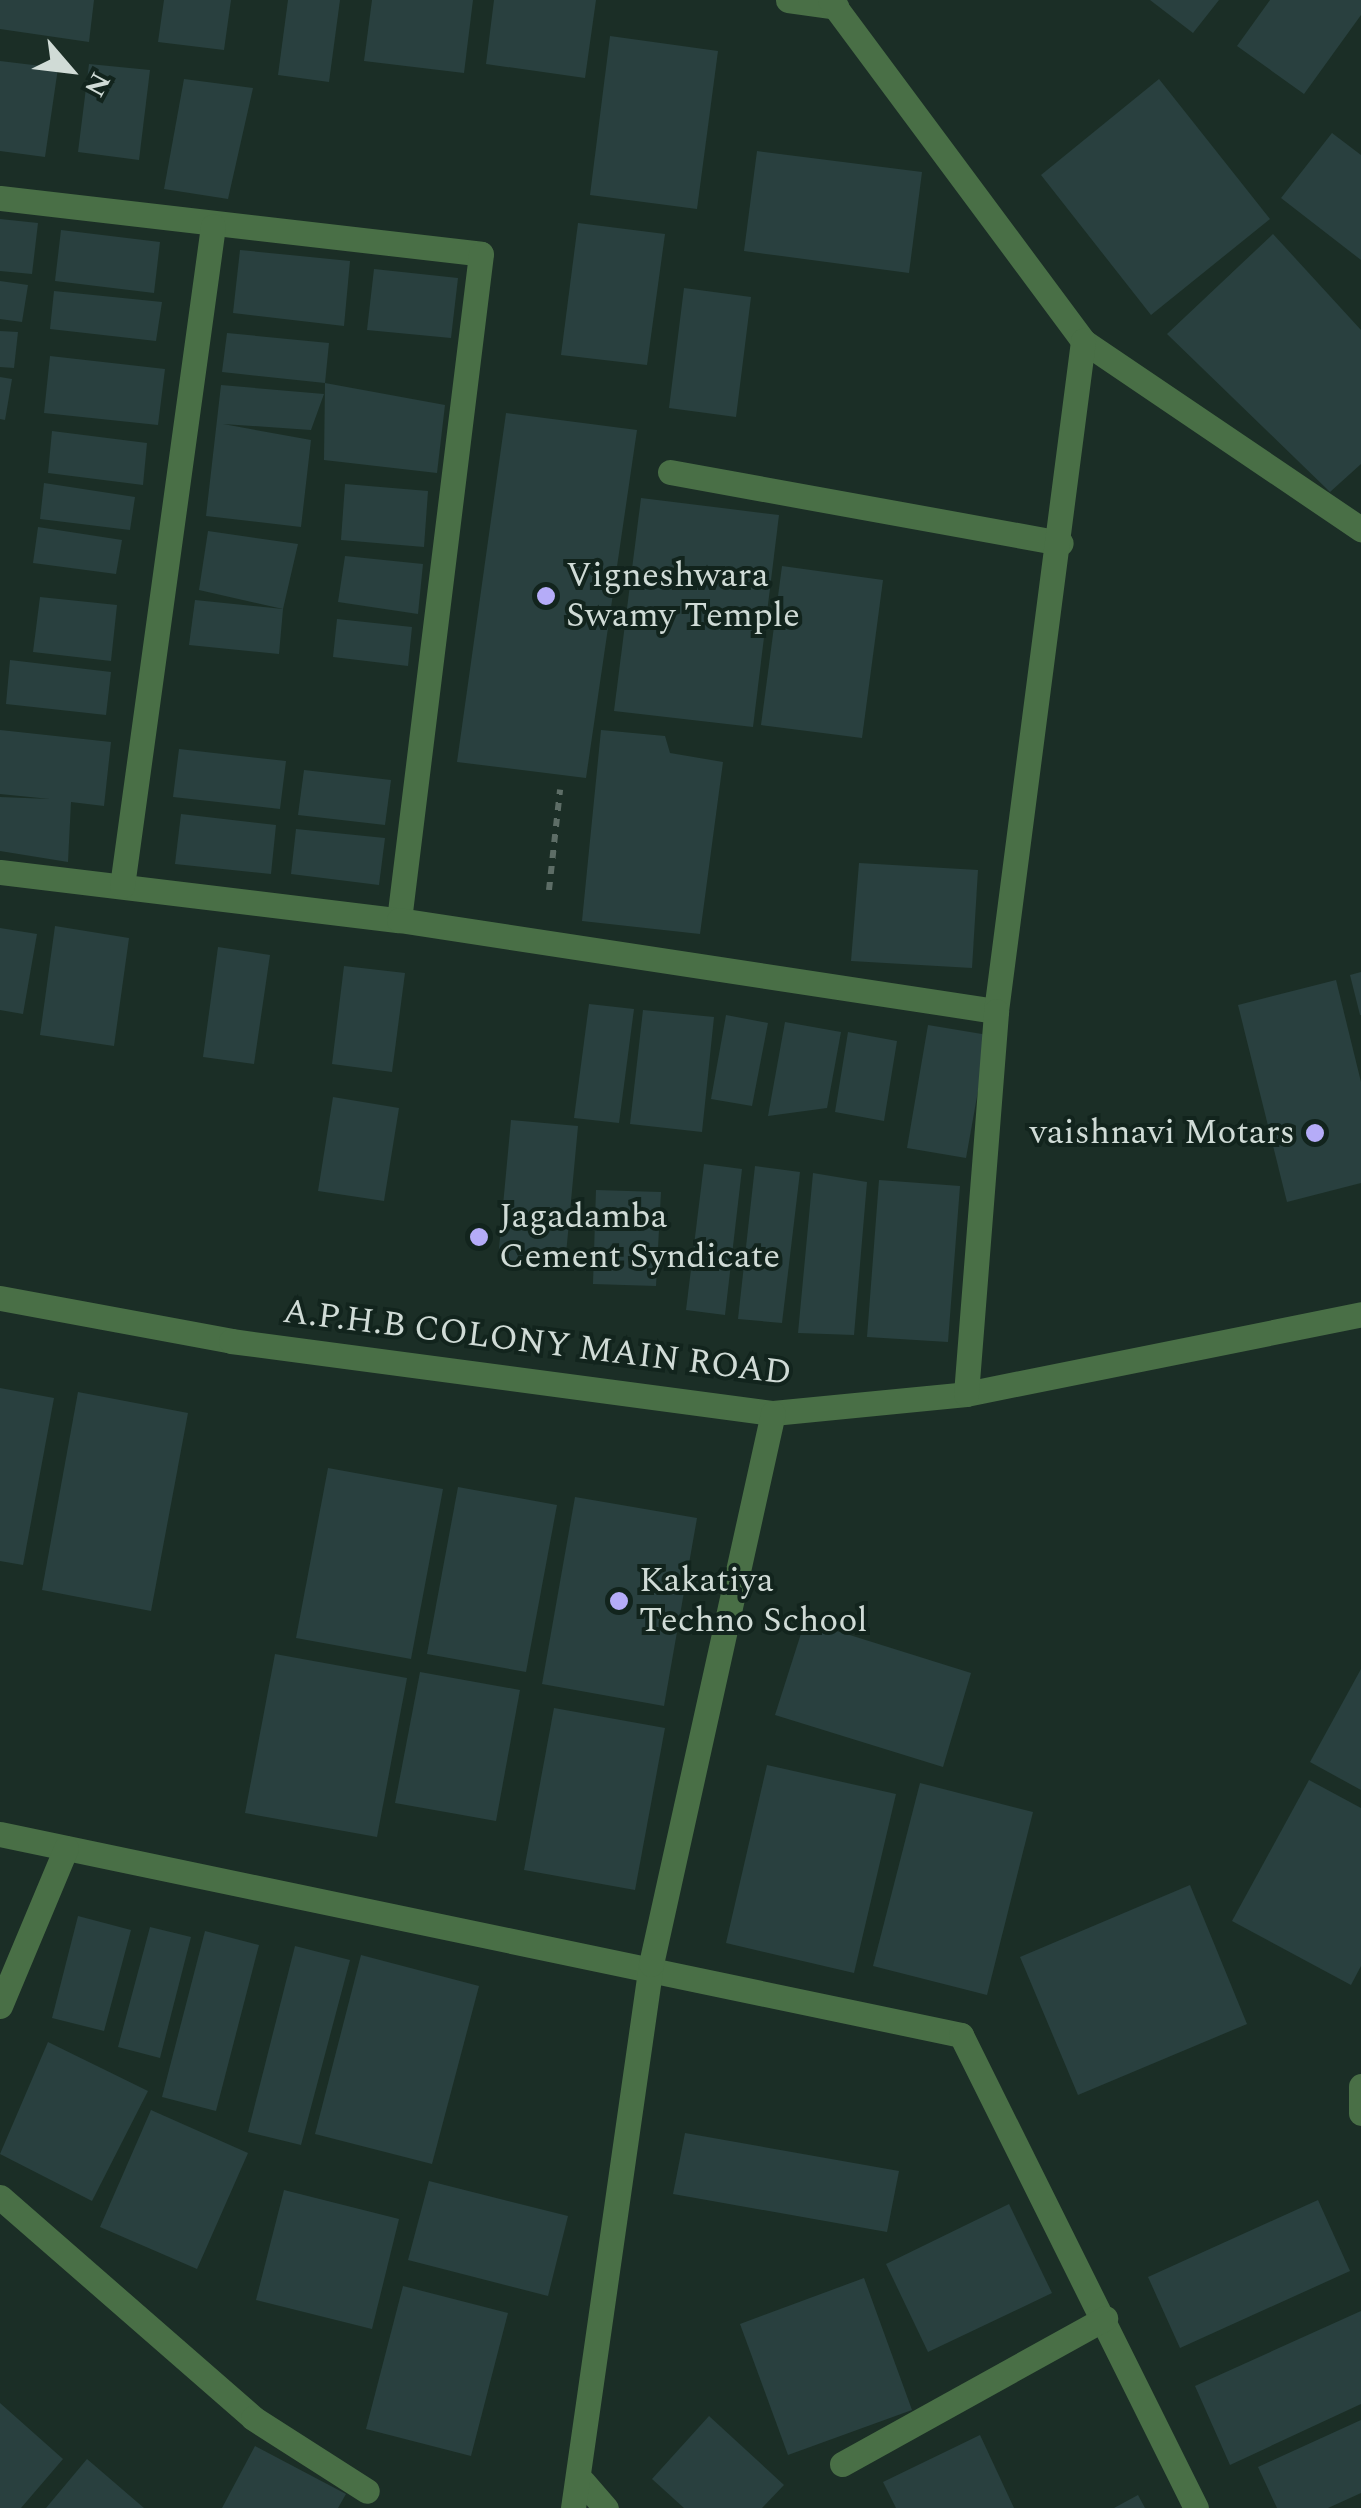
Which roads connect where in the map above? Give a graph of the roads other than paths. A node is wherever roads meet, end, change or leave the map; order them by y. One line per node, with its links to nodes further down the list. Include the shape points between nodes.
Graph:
1 (788, 0): 2 (street)
2 (834, 3): 5 (street)
3 (0, 198): 4 (street)
4 (213, 226): 10 (street); 11 (street, via 481,254)
5 (1082, 342): 7 (street); 8 (street)
6 (670, 472): 8 (street)
7 (1361, 528)
8 (1061, 542): 12 (street)
9 (0, 872): 10 (street)
10 (122, 886): 11 (street)
11 (400, 920): 12 (street)
12 (996, 1011): 15 (street)
13 (0, 1298): 16 (street, A.P.H.B COLONY MAIN ROAD, via 231,1342)
14 (1361, 1314): 15 (street, A.P.H.B COLONY MAIN ROAD)
15 (966, 1394): 16 (street, A.P.H.B COLONY MAIN ROAD)
16 (773, 1413): 19 (street)
17 (0, 1834): 18 (street)
18 (66, 1848): 19 (street); 20 (street)
19 (651, 1964): 24 (street, via 961,2035); 26 (street)
20 (0, 2006)
21 (1361, 2086): 22 (street)
22 (1361, 2114)
23 (0, 2197): 27 (street, via 253,2418)
24 (1105, 2318): 25 (street); 30 (street)
25 (842, 2464)
26 (583, 2482): 28 (street); 29 (street)
27 (367, 2491)
28 (573, 2508)
29 (606, 2508)
30 (1196, 2508)

